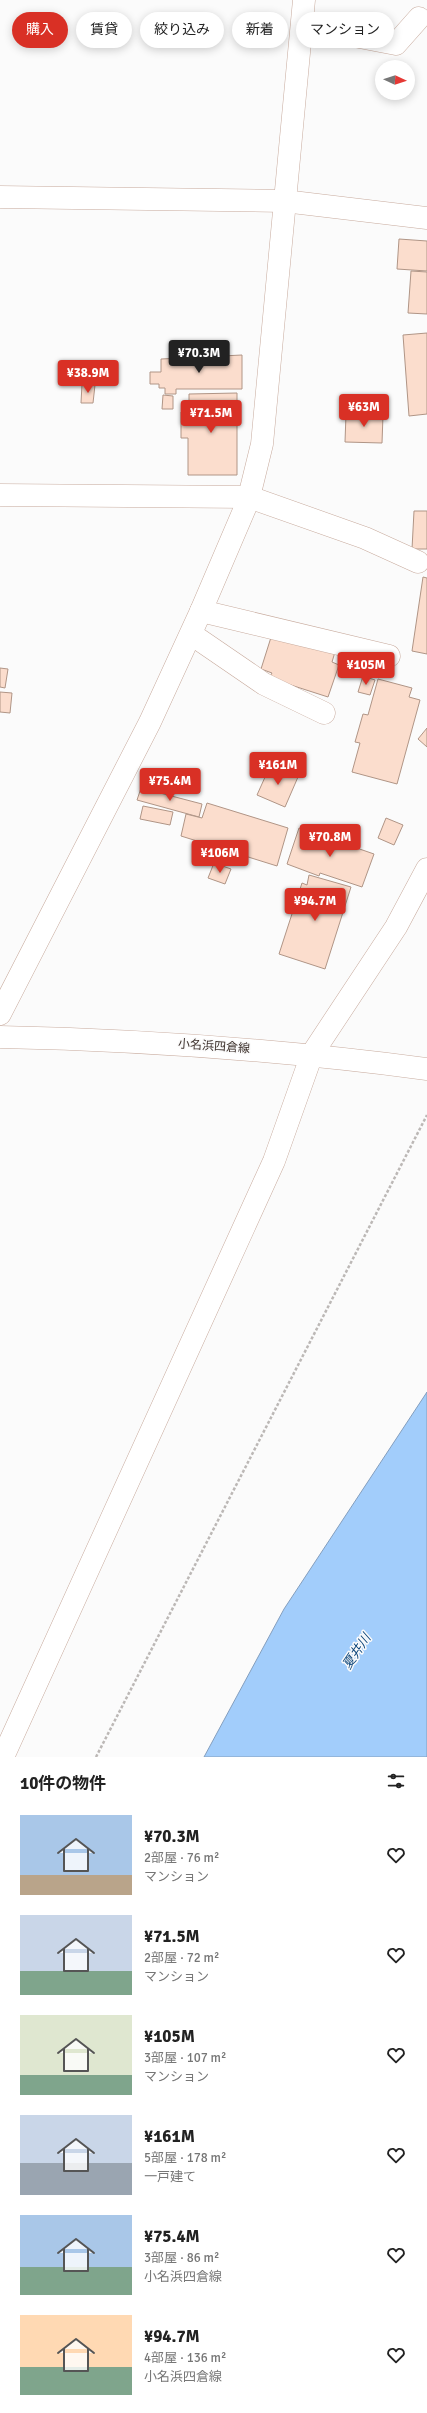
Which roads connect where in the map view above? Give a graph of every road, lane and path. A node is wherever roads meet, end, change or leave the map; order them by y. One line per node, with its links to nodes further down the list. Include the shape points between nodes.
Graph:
1 (304, 0): 2 (street)
2 (303, 12)
3 (419, 18): 4 (street)
4 (394, 44)
5 (300, 48): 7 (street)
6 (0, 197): 7 (street)
7 (284, 201): 8 (street); 10 (street, via 262,444)
8 (427, 218)
9 (0, 495): 10 (street)
10 (249, 497): 11 (street, via 365,538); 12 (street)
11 (418, 562)
12 (201, 611): 13 (street); 14 (street)
13 (190, 634): 15 (street, via 264,684); 17 (street, via 150,722)
14 (389, 656)
15 (324, 713)
16 (427, 869): 19 (street, via 396,927)
17 (0, 1014)
18 (0, 1037): 19 (street, 小名浜四倉線, via 179,1043)
19 (312, 1054): 20 (street, 小名浜四倉線); 22 (street, via 274,1161)
20 (427, 1069)
21 (427, 1115): 23 (path)
22 (3, 1757)
23 (96, 1757)

